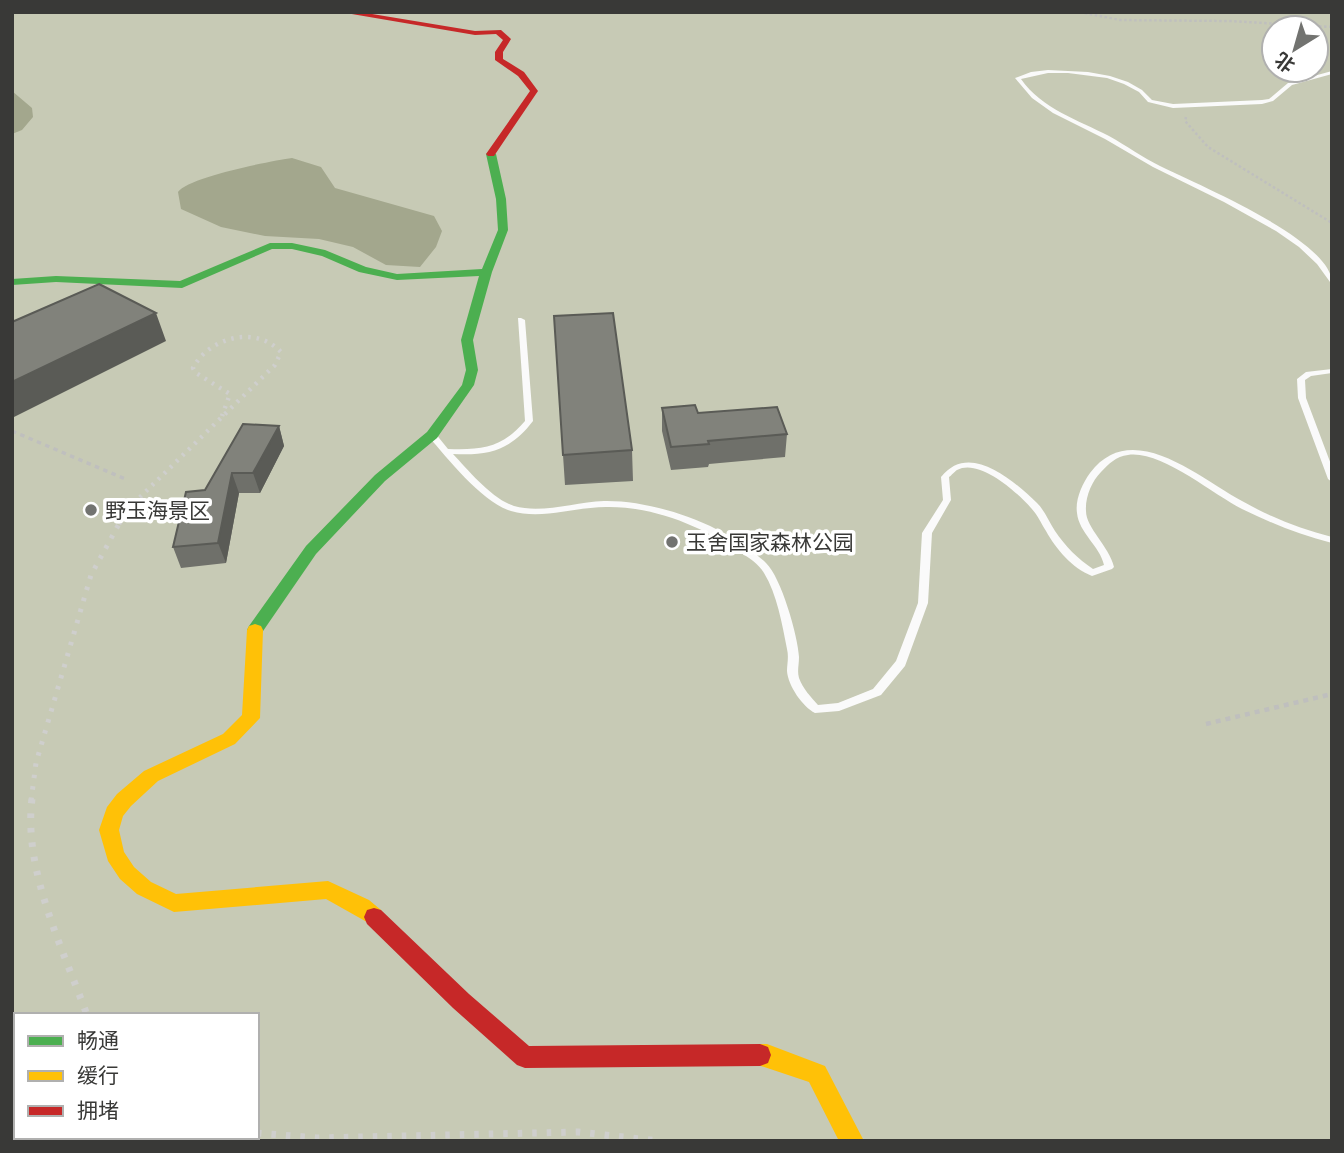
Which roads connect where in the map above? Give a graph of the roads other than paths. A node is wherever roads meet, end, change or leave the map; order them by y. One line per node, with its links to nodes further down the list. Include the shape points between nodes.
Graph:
1 (344, 12): 3 (street, via 446,29 498,32 507,38 499,60 521,74 534,91 491,152 503,230)
2 (1332, 72): 4 (lane, via 1290,84 1271,100 1198,106 1161,105 1118,81 1063,69 1018,78 1066,120 1097,132 1309,250)
3 (486, 272): 5 (street, via 397,277 363,270 325,253 270,246 182,285 56,279); 8 (street, via 467,340 472,370 468,385)
4 (1332, 281)
5 (12, 282)
6 (521, 320): 9 (lane, via 528,421 503,445 481,453)
7 (1332, 371): 10 (lane, via 1309,373 1301,379 1302,398)
8 (432, 435): 9 (lane); 12 (street, via 380,478 311,550 255,631 251,718 229,738 151,776 124,800 109,830 115,855 145,888 174,903 328,890 386,926 461,1001 525,1056 768,1055 817,1074)
9 (446, 451): 11 (lane, via 505,506 525,510 645,506 681,517 765,566 774,579 794,657 793,676 815,709 839,707 877,691 901,663 923,603 927,533 947,500 945,477 953,468 970,464 1006,481 1036,507 1075,562 1092,573 1109,567 1108,555 1081,516 1082,504 1089,481 1102,462 1126,450 1168,461 1235,501)
10 (1332, 478)
11 (1332, 540)
12 (852, 1141)

